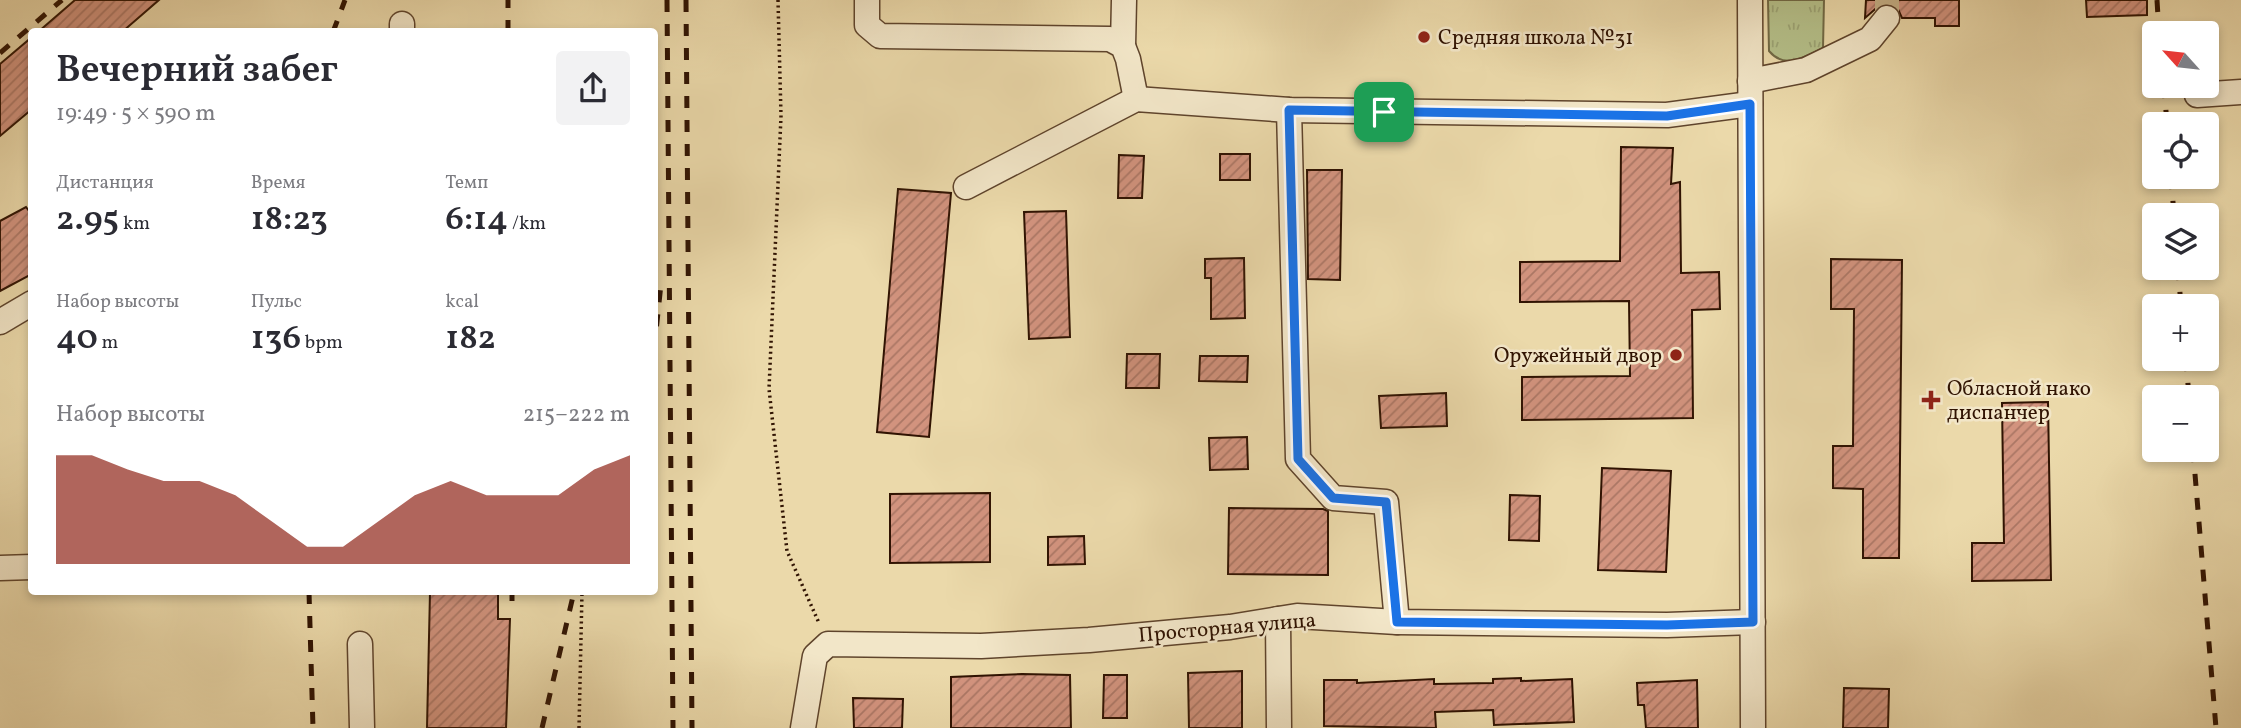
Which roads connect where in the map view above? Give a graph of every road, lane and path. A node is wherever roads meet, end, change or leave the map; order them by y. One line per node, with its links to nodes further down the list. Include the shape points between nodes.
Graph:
1 (778, 0): 22 (path, via 781,116 769,389 787,551)
2 (867, 0): 6 (street, via 867,25 880,36 1110,39)
3 (1124, 0): 6 (street)
4 (1750, 0): 7 (street)
5 (1886, 18): 7 (street, via 1870,39)
6 (1123, 46): 10 (street)
7 (1750, 92): 11 (street, via 1667,116); 20 (street)
8 (2241, 92): 9 (street)
9 (2219, 94)
10 (1136, 99): 11 (street); 12 (street)
11 (1289, 110): 19 (street, via 1298,459 1333,498 1386,502)
12 (966, 187)
13 (28, 305): 14 (street)
14 (0, 322)
15 (28, 567): 16 (street)
16 (0, 568)
17 (582, 595): 24 (path)
18 (1278, 619): 19 (street, Просторная улица); 22 (street, Просторная улица, via 1089,640 981,646); 26 (street)
19 (1397, 622): 20 (street, Просторная улица)
20 (1753, 622): 27 (street)
21 (360, 644): 23 (street)
22 (828, 644): 25 (street, via 815,656)
23 (362, 728)
24 (579, 728)
25 (803, 728)
26 (1279, 728)
27 (1753, 728)

